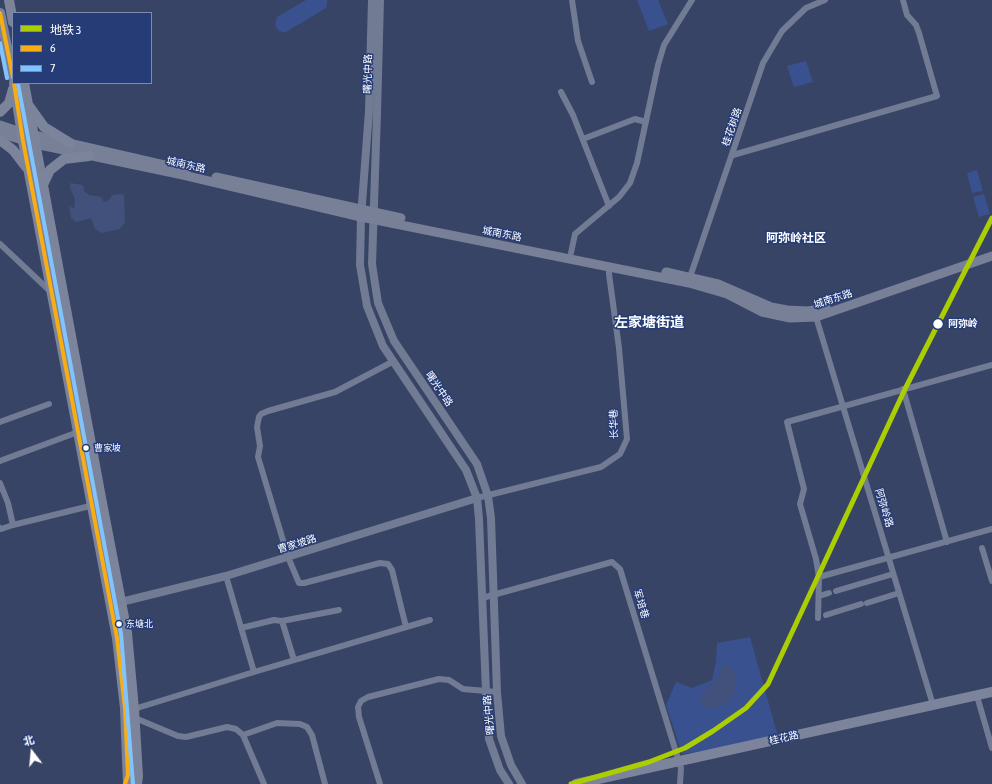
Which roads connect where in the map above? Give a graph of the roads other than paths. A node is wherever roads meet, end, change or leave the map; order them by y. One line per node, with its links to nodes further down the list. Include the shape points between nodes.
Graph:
1 (9, 0): 9 (main road)
2 (372, 0): 31 (street, 曙光中路, via 369,112)
3 (380, 0): 32 (street, 曙光中路)
4 (572, 0): 11 (street, via 578,41)
5 (692, 0): 18 (street, via 664,44)
6 (825, 0): 26 (street, 桂花树路, via 806,8 782,31 764,63)
7 (903, 0): 26 (street, via 907,15 919,33 937,96)
8 (0, 13): 10 (main road)
9 (12, 16)
10 (12, 72)
11 (592, 82)
12 (14, 84): 17 (main road, via 9,103)
13 (14, 84): 21 (main road)
14 (24, 84): 16 (main road)
15 (561, 92): 23 (street)
16 (28, 104): 22 (main road); 25 (main road, via 44,127)
17 (0, 112)
18 (646, 122): 23 (street, via 635,119); 30 (street, via 630,183)
19 (0, 125): 21 (main road, 城南东路)
20 (0, 133): 21 (main road, 城南东路)
21 (22, 136): 22 (main road, 城南东路); 28 (main road)
22 (34, 139): 25 (main road, 城南东路); 27 (main road, 城南东路); 29 (main road)
23 (583, 139): 30 (street)
24 (0, 140): 28 (main road, via 13,150)
25 (70, 143): 31 (main road, 城南东路)
26 (733, 155): 38 (street, 桂花树路)
27 (89, 156): 29 (main road, via 64,159 50,170); 31 (main road, 城南东路)
28 (28, 171): 39 (main road)
29 (43, 185): 52 (main road)
30 (609, 206): 35 (street, via 574,234)
31 (361, 214): 32 (main road, 城南东路); 41 (street, 曙光中路, via 360,265 367,306 383,346)
32 (373, 216): 35 (main road, 城南东路); 37 (main road, 城南东路); 50 (street, 曙光中路, via 372,264 378,303 394,341 477,464)
33 (0, 244): 39 (street)
34 (992, 250): 38 (main road, 城南东路, via 815,310 771,307 718,284)
35 (571, 253): 38 (main road, 城南东路)
36 (992, 256): 40 (main road, 城南东路)
37 (609, 267): 38 (main road, 城南东路); 50 (street, 长华巷, via 626,439 620,454 601,467)
38 (690, 280): 40 (main road, 城南东路, via 770,314 790,318)
39 (52, 293): 47 (main road)
40 (816, 317): 45 (street, 阿弥岭路)
41 (394, 361): 51 (street, 曙光中路, via 466,470); 58 (street, via 335,392 268,411 259,418 258,457)
42 (992, 365): 43 (street)
43 (903, 389): 45 (street); 56 (street)
44 (49, 404): 46 (street)
45 (842, 405): 59 (street, 阿弥岭路); 62 (street, via 787,422 804,489 800,504)
46 (0, 422)
47 (78, 432): 48 (street); 52 (main road)
48 (0, 461)
49 (0, 483): 53 (street)
50 (488, 496): 51 (street, 长华巷); 67 (street, 曙光中路)
51 (477, 498): 58 (street, 曹家坡路); 69 (street, 曙光中路)
52 (97, 504): 53 (street); 70 (main road); 90 (main road, via 117,638)
53 (13, 525): 54 (street)
54 (0, 528)
55 (992, 529): 56 (street)
56 (947, 542): 59 (street)
57 (982, 548): 63 (street)
58 (288, 557): 61 (street, 曹家坡路); 76 (street, via 299,583 380,563 388,564 392,570)
59 (888, 558): 60 (street, 阿弥岭路); 62 (street)
60 (893, 574): 64 (street); 65 (street, 阿弥岭路)
61 (226, 576): 70 (street, 曹家坡路); 77 (street)
62 (820, 577): 68 (street)
63 (992, 580)
64 (836, 591)
65 (899, 593): 72 (street); 85 (street, 阿弥岭路)
66 (829, 594): 68 (street)
67 (493, 595): 69 (street, 军培巷); 81 (street, 曙光中路); 89 (street, 军培巷, via 612,562 620,569)
68 (819, 596): 73 (street)
69 (482, 598): 80 (street, 曙光中路)
70 (121, 602): 86 (main road, via 127,633)
71 (339, 610): 75 (street)
72 (826, 616)
73 (818, 618)
74 (430, 620): 76 (street)
75 (282, 621): 77 (street, via 274,620); 78 (street)
76 (406, 627): 78 (street)
77 (241, 628): 79 (street)
78 (294, 660): 79 (street)
79 (254, 672): 86 (street)
80 (486, 692): 81 (street); 93 (street, via 462,689 450,680 439,679 368,696 361,701 358,707 359,717); 94 (street, 曙光中路, via 489,739 500,770)
81 (497, 692): 95 (street, 曙光中路, via 501,736 511,766)
82 (992, 692): 83 (main road, 桂花路)
83 (978, 699): 84 (main road, 桂花路); 85 (main road, 桂花路); 88 (street); 89 (main road, 桂花路)
84 (992, 699)
85 (933, 705): 89 (main road, 桂花路)
86 (134, 714): 87 (street, via 178,736 186,737 226,728 236,729); 90 (main road)
87 (243, 735): 91 (street); 92 (street, via 276,723 300,724 307,728 312,735)
88 (992, 748)
89 (680, 765): 96 (main road, 桂花路); 97 (main road, 桂花路); 98 (street, 军培巷)
90 (133, 781)
91 (264, 784)
92 (325, 784)
93 (380, 784)
94 (509, 784)
95 (522, 784)
96 (576, 784)
97 (608, 784)
98 (680, 784)

